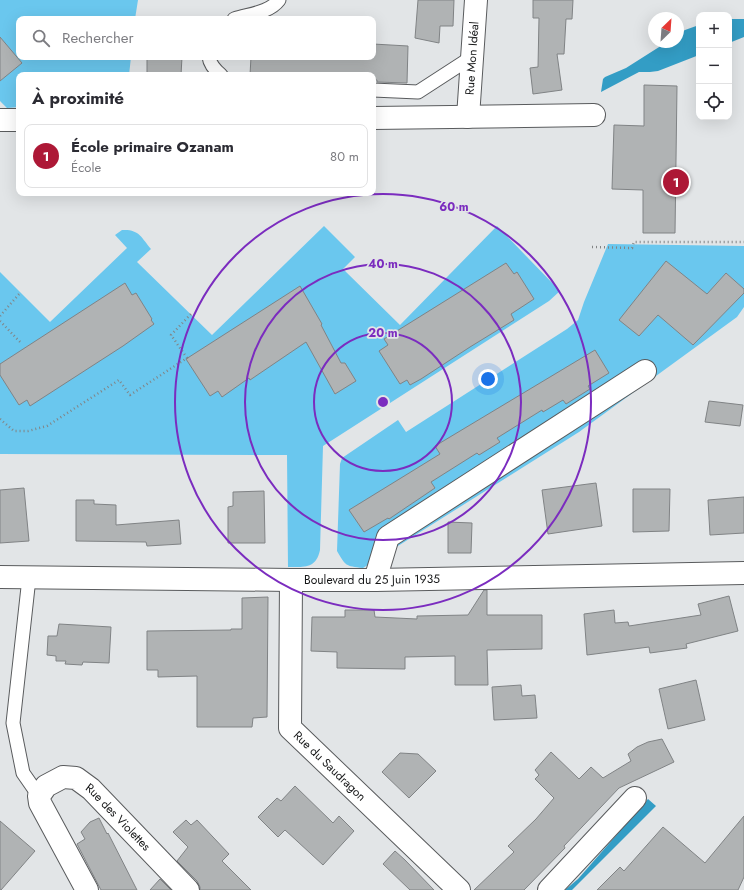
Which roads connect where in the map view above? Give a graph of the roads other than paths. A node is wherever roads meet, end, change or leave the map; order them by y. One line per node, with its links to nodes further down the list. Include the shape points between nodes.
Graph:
1 (279, 0): 3 (lane, via 268,9)
2 (476, 0): 4 (street, Rue Mon Idéal)
3 (244, 16)
4 (472, 57): 7 (lane, via 418,92); 9 (street, Rue Mon Idéal)
5 (210, 60): 6 (lane)
6 (217, 72)
7 (376, 90)
8 (594, 115): 9 (street)
9 (468, 117): 10 (street)
10 (376, 118)
11 (0, 120): 12 (street)
12 (16, 120)
13 (645, 371): 18 (street, via 388,537)
14 (744, 573): 18 (street, Boulevard du 25 Juin 1935)
15 (0, 578): 16 (street, Boulevard du 25 Juin 1935)
16 (29, 578): 17 (street, Boulevard du 25 Juin 1935); 19 (lane, via 13,723 23,773)
17 (291, 580): 18 (street, Boulevard du 25 Juin 1935); 23 (street, Rue du Saudragon, via 290,728)
18 (375, 580)
19 (39, 796): 21 (street, via 40,803); 22 (street, Rue des Violettes, via 46,786 63,777 76,778 91,789)
20 (635, 798): 24 (street)
21 (87, 890)
22 (188, 890)
23 (459, 890)
24 (549, 890)

